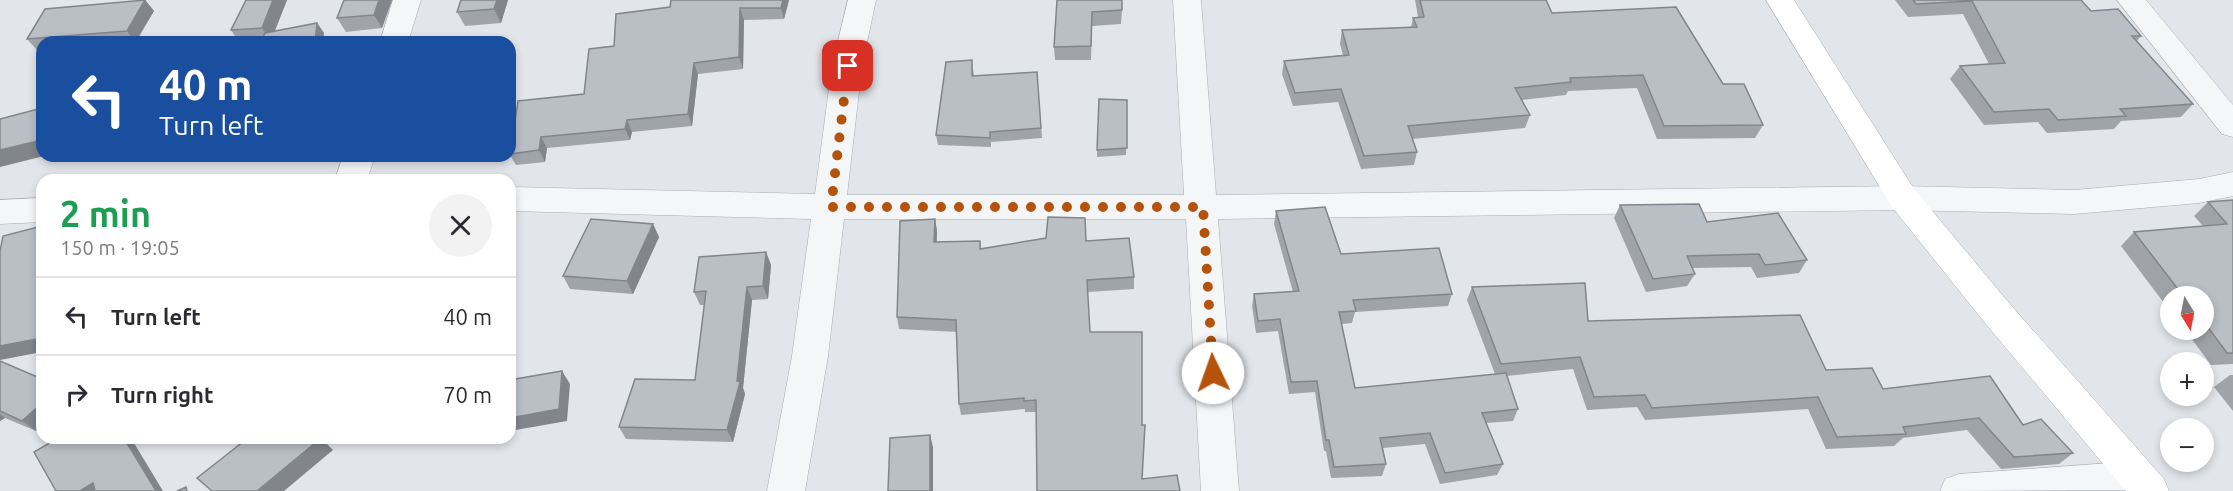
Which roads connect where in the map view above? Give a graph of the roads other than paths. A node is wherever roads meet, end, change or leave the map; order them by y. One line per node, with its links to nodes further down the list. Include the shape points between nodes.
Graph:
1 (407, 0): 6 (street)
2 (862, 0): 11 (street, via 848,66)
3 (1187, 0): 12 (street)
4 (1780, 0): 9 (street)
5 (2131, 0): 7 (street)
6 (396, 36)
7 (2233, 126)
8 (2233, 184): 9 (street, via 2199,191 2074,201)
9 (1904, 198): 12 (street); 15 (street)
10 (516, 199): 11 (street)
11 (831, 207): 12 (street); 16 (street)
12 (1203, 207): 17 (street)
13 (36, 210): 14 (street)
14 (0, 212)
15 (2144, 485): 18 (street)
16 (786, 491)
17 (1220, 491)
18 (1959, 491)

